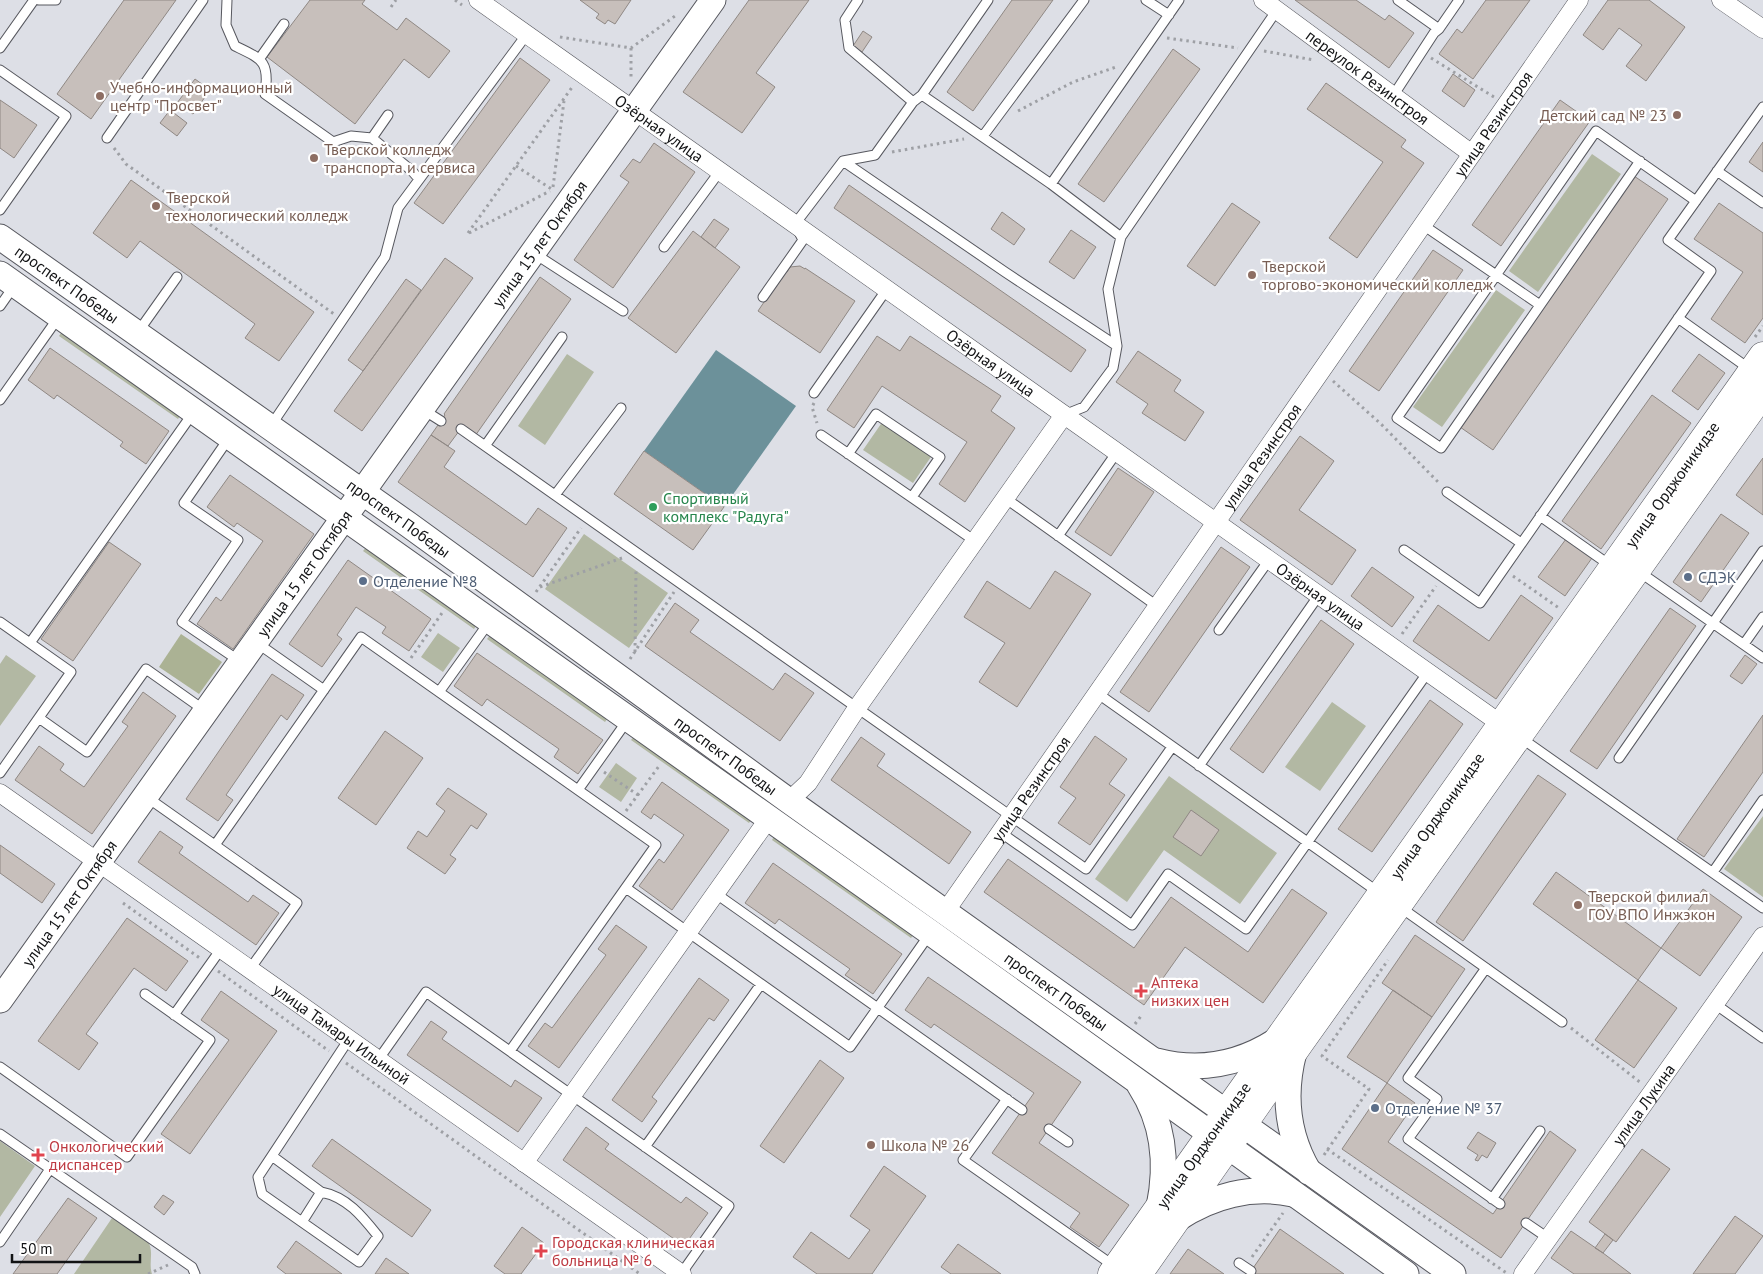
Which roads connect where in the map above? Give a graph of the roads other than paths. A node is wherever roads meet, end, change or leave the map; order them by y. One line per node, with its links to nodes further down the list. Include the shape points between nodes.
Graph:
1 (34, 0): 24 (lane)
2 (39, 0): 3 (lane)
3 (56, 0)
4 (203, 0): 34 (lane)
5 (227, 0): 25 (lane, via 226,25 235,46)
6 (478, 0): 23 (street, Озёрная улица)
7 (712, 0): 31 (main road, улица 15 лет Октября)
8 (858, 0): 29 (lane, via 844,20 849,48)
9 (988, 0): 27 (lane)
10 (1084, 0): 33 (lane)
11 (1146, 0): 19 (lane)
12 (1180, 0): 19 (lane)
13 (1263, 0): 18 (street, переулок Резинстроя)
14 (1398, 0): 21 (lane)
15 (1459, 0): 21 (lane)
16 (1579, 0): 36 (street, улица Резинстроя)
17 (1721, 0): 22 (street)
18 (1278, 10): 28 (street, переулок Резинстроя); 49 (lane)
19 (1169, 15): 42 (lane)
20 (284, 24): 25 (lane)
21 (1439, 29): 28 (lane)
22 (1763, 29)
23 (527, 34): 31 (street, Озёрная улица); 41 (lane)
24 (0, 48)
25 (260, 58): 35 (lane, via 268,75 264,94 333,142 351,136)
26 (0, 70): 45 (lane, via 66,116)
27 (922, 95): 29 (lane); 33 (lane)
28 (1393, 96): 36 (street, переулок Резинстроя)
29 (913, 102): 37 (lane, via 875,155)
30 (1763, 107): 40 (lane)
31 (634, 110): 39 (street, Озёрная улица); 51 (main road, улица 15 лет Октября)
32 (388, 115): 35 (lane)
33 (983, 136): 42 (lane)
34 (107, 138)
35 (372, 138): 41 (lane)
36 (1472, 154): 47 (street, улица Резинстроя)
37 (843, 161): 46 (lane); 64 (lane)
38 (1640, 161): 43 (lane); 52 (lane, via 1596,131); 58 (lane)
39 (720, 171): 46 (street, Озёрная улица); 50 (lane)
40 (1717, 171): 43 (lane); 44 (lane)
41 (419, 179): 71 (lane, via 398,208 386,257)
42 (1050, 184): 49 (lane)
43 (1696, 200): 61 (lane, via 1668,240 1711,271)
44 (1763, 203)
45 (0, 210)
46 (795, 224): 55 (street, Озёрная улица); 56 (lane, via 803,240)
47 (1423, 225): 52 (lane); 85 (street, улица Резинстроя)
48 (0, 237): 62 (main road, проспект Победы)
49 (1121, 237): 64 (lane, via 1108,289)
50 (664, 247)
51 (533, 252): 59 (lane); 78 (main road, улица 15 лет Октября, via 431,415)
52 (1496, 275): 58 (lane); 58 (lane, via 1397,418 1411,428 1440,448)
53 (177, 276): 62 (lane)
54 (8, 279): 57 (lane); 60 (main road, проспект Победы)
55 (887, 289): 66 (lane); 70 (street, Озёрная улица)
56 (763, 297)
57 (0, 306)
58 (1540, 306)
59 (623, 311)
60 (59, 316): 67 (lane); 69 (main road, проспект Победы)
61 (1678, 318): 65 (lane); 83 (lane)
62 (137, 334): 71 (main road, проспект Победы)
63 (562, 337): 75 (lane)
64 (1117, 346): 70 (lane, via 1114,368 1084,407)
65 (1760, 373): 92 (main road, улица Орджоникидзе)
66 (814, 393)
67 (0, 400)
68 (621, 408): 80 (lane)
69 (194, 412): 74 (main road, проспект Победы); 101 (lane)
70 (1064, 415): 76 (street, Озёрная улица); 82 (street)
71 (270, 428): 78 (main road, проспект Победы)
72 (461, 429): 75 (lane)
73 (821, 435): 77 (lane)
74 (230, 437): 84 (main road, проспект Победы); 104 (lane, via 184,503 238,540 182,622)
75 (485, 446): 80 (lane)
76 (1117, 452): 85 (street, Озёрная улица); 86 (lane)
77 (848, 454): 81 (lane); 81 (lane, via 876,414 940,457)
78 (361, 492): 84 (main road, улица 15 лет Октября); 122 (main road, проспект Победы)
79 (1447, 492): 88 (lane)
80 (555, 495): 109 (lane)
81 (912, 498): 87 (lane)
82 (1005, 498): 86 (lane); 87 (street)
83 (1540, 516): 88 (lane); 92 (lane)
84 (344, 518): 96 (main road, проспект Победы); 100 (main road, улица 15 лет Октября)
85 (1216, 522): 91 (street, Озёрная улица); 94 (street, улица Резинстроя)
86 (1058, 536): 94 (lane)
87 (975, 541): 109 (street)
88 (1521, 544): 89 (lane, via 1480,603)
89 (1404, 550)
90 (1763, 551): 98 (lane)
91 (1269, 560): 93 (street, Озёрная улица); 99 (lane)
92 (1625, 569): 98 (lane); 113 (main road, улица Орджоникидзе)
93 (1319, 595): 105 (street, Озёрная улица); 116 (lane)
94 (1158, 606): 108 (street, улица Резинстроя)
95 (1763, 617): 102 (lane)
96 (490, 621): 107 (lane); 112 (main road, проспект Победы)
97 (0, 622): 101 (lane)
98 (1713, 623): 102 (lane); 115 (lane)
99 (1219, 630)
100 (255, 642): 104 (main road, улица 15 лет Октября); 106 (lane)
101 (30, 643): 111 (lane, via 72,672)
102 (1744, 644): 103 (lane)
103 (1763, 658)
104 (241, 662): 110 (main road, улица 15 лет Октября)
105 (1428, 672): 113 (street, Озёрная улица); 126 (lane)
106 (324, 690): 107 (lane, via 361,637); 127 (lane)
107 (439, 692): 118 (lane)
108 (1096, 694): 114 (lane); 123 (street, улица Резинстроя)
109 (857, 708): 122 (street, via 808,783); 123 (lane)
110 (206, 711): 111 (lane, via 146,669 87,752); 120 (main road, улица 15 лет Октября)
111 (39, 718): 117 (lane)
112 (628, 719): 118 (lane); 124 (main road, проспект Победы)
113 (1510, 730): 129 (lane); 132 (main road, улица Орджоникидзе)
114 (1172, 747): 116 (lane); 123 (lane, via 1086,869)
115 (1619, 758)
116 (1199, 766): 126 (lane)
117 (0, 773)
118 (578, 790): 130 (lane, via 656,845)
119 (0, 793): 128 (street, улица Тамары Ильиной)
120 (145, 796): 127 (lane); 128 (main road, улица 15 лет Октября)
121 (1763, 800): 129 (lane)
122 (789, 801): 134 (main road, проспект Победы)
123 (1011, 816): 125 (street, улица Резинстроя)
124 (769, 818): 131 (street); 136 (main road, проспект Победы)
125 (1000, 832): 126 (lane, via 1132,925 1168,874 1246,929); 134 (street, улица Резинстроя)
126 (1308, 842): 132 (lane)
127 (214, 845): 140 (lane, via 297,903)
128 (98, 862): 138 (street, улица Тамары Ильиной); 143 (main road, улица 15 лет Октября)
129 (1713, 872): 133 (lane)
130 (626, 888): 135 (lane); 151 (lane)
131 (715, 893): 135 (street); 145 (lane)
132 (1389, 900): 139 (lane); 150 (main road, улица Орджоникидзе)
133 (1763, 908)
134 (945, 912): 152 (main road, проспект Победы)
135 (688, 932): 141 (lane); 156 (street)
136 (931, 933): 145 (lane); 155 (main road, проспект Победы)
137 (1763, 936): 144 (street, улица Лукина)
138 (221, 949): 140 (street, улица Тамары Ильиной); 146 (lane)
139 (1486, 968): 147 (lane); 171 (lane, via 1408,1078 1437,1099 1408,1139)
140 (250, 969): 149 (street, улица Тамары Ильиной)
141 (761, 984): 145 (lane, via 850,1047); 164 (lane)
142 (145, 994): 146 (lane)
143 (0, 1000)
144 (1715, 1004): 148 (lane); 176 (street, улица Лукина)
145 (878, 1008): 157 (lane)
146 (174, 1015): 154 (lane, via 210,1040 127,1157)
147 (1562, 1022)
148 (1763, 1038)
149 (349, 1039): 153 (street, улица Тамары Ильиной); 165 (lane)
150 (1285, 1047): 152 (main road, via 1222,1064 1193,1066); 160 (main road, улица Орджоникидзе); 168 (main road, via 1289,1118 1296,1143)
151 (510, 1052): 153 (lane, via 426,992); 156 (lane)
152 (1150, 1058): 160 (main road, проспект Победы)
153 (378, 1060): 166 (street, улица Тамары Ильиной)
154 (0, 1067)
155 (1137, 1082): 160 (main road, проспект Победы); 173 (main road, via 1152,1107 1161,1134)
156 (572, 1095): 164 (lane); 166 (street)
157 (1006, 1098): 158 (lane); 180 (lane, via 963,1160)
158 (1022, 1110)
159 (1049, 1129): 163 (lane)
160 (1227, 1130): 168 (main road, проспект Победы); 170 (main road, проспект Победы); 173 (main road, улица Орджоникидзе)
161 (1540, 1131): 171 (lane)
162 (0, 1134): 167 (lane)
163 (1068, 1142)
164 (645, 1147): 182 (lane, via 729,1206)
165 (272, 1156): 169 (lane); 174 (lane, via 258,1177 262,1194)
166 (524, 1163): 182 (street, улица Тамары Ильиной)
167 (50, 1169): 177 (lane); 181 (lane, via 192,1267)
168 (1311, 1174): 184 (main road, проспект Победы)
169 (321, 1192): 174 (lane); 174 (lane, via 333,1194 358,1211 378,1236 359,1262)
170 (1295, 1195): 173 (main road, via 1274,1191 1230,1194); 183 (main road, проспект Победы)
171 (1492, 1199): 172 (lane)
172 (1500, 1204)
173 (1168, 1213): 180 (main road, улица Орджоникидзе)
174 (302, 1222)
175 (1526, 1223): 176 (lane)
176 (1548, 1238): 185 (street, улица Лукина)
177 (0, 1242)
178 (1239, 1263): 179 (lane)
179 (1251, 1271)
180 (1122, 1272)
181 (195, 1274)
182 (682, 1274)
183 (1406, 1274)
184 (1453, 1274)
185 (1523, 1274)

